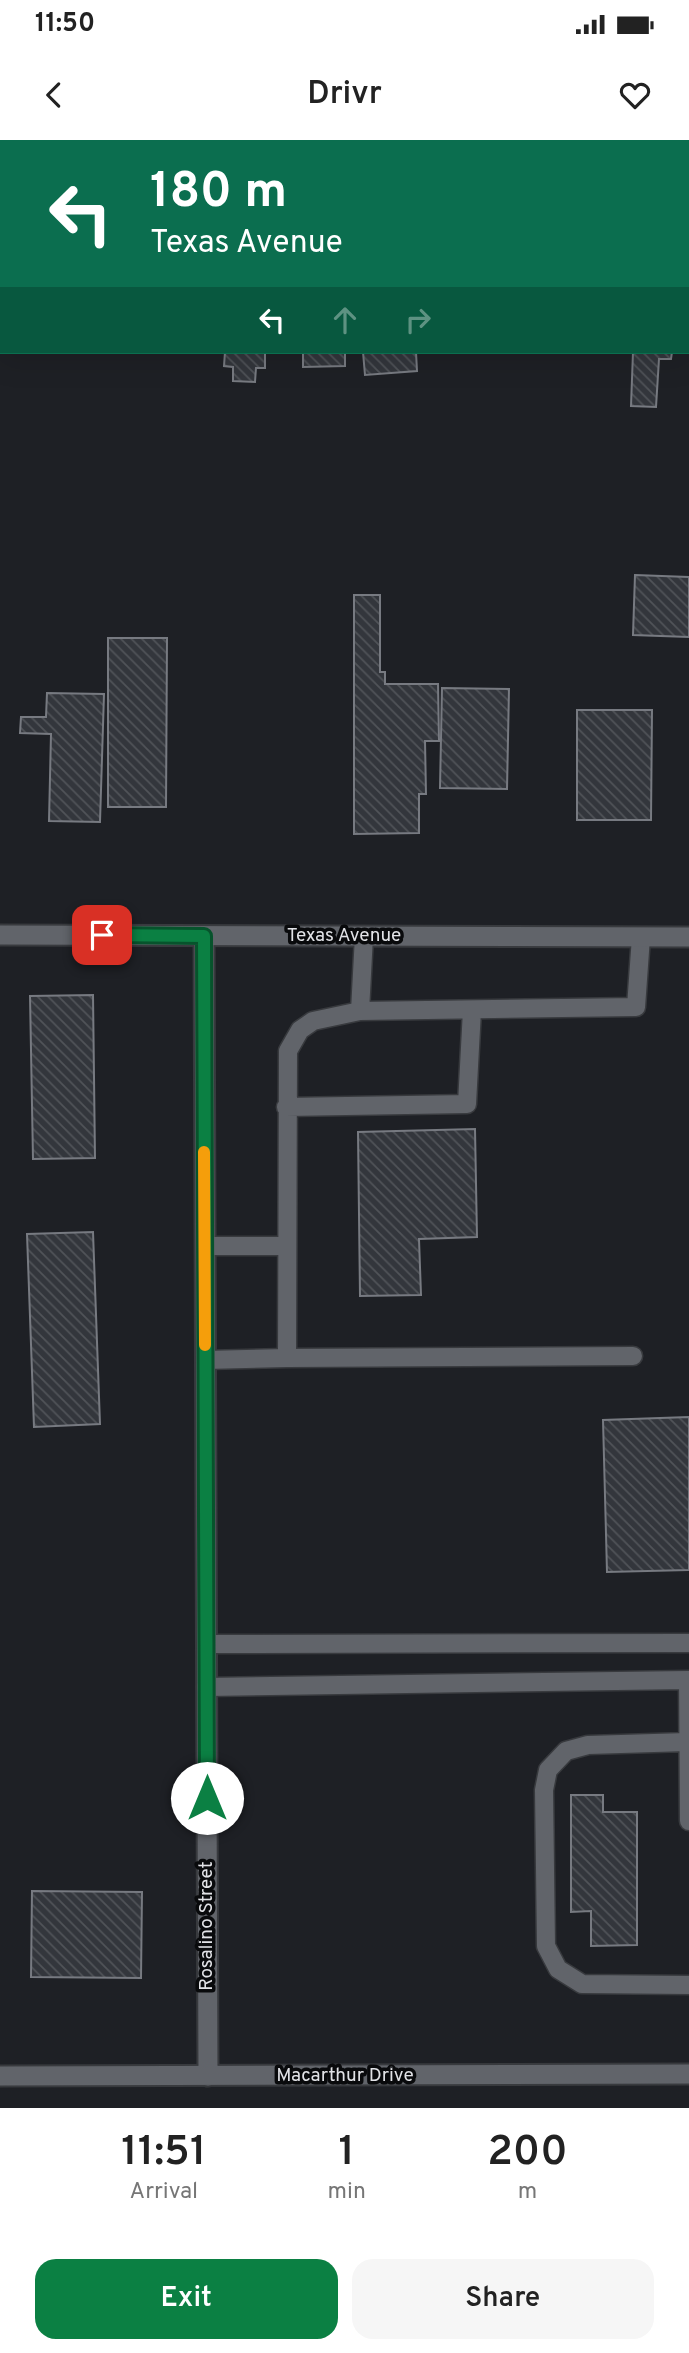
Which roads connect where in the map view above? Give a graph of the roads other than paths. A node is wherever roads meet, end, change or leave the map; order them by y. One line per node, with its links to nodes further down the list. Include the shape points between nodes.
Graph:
1 (0, 935): 2 (street, Texas Avenue)
2 (204, 936): 3 (street, Texas Avenue); 9 (street, Rosalino Street)
3 (364, 936): 4 (street, Texas Avenue); 7 (lane)
4 (641, 937): 5 (street, Texas Avenue); 6 (lane, via 636,1007)
5 (689, 937)
6 (472, 1010): 7 (lane); 8 (lane, via 467,1104)
7 (360, 1011): 8 (lane, via 313,1021 299,1030 288,1051)
8 (286, 1107): 10 (lane)
9 (205, 1246): 10 (lane); 13 (street, Rosalino Street)
10 (287, 1246): 12 (lane)
11 (633, 1356): 12 (lane)
12 (287, 1359): 13 (lane)
13 (205, 1360): 15 (street, Rosalino Street)
14 (689, 1643): 15 (lane)
15 (206, 1644): 16 (street, Rosalino Street)
16 (206, 1687): 17 (lane, via 688,1680); 23 (street, Rosalino Street)
17 (687, 1742): 18 (lane); 20 (lane, via 588,1745 566,1751 548,1770 544,1790 546,1945 558,1969 582,1984)
18 (688, 1767): 19 (lane)
19 (689, 1821)
20 (689, 1985)
21 (689, 2074): 23 (street, Macarthur Drive)
22 (0, 2076): 23 (street, Macarthur Drive)
23 (208, 2076)

